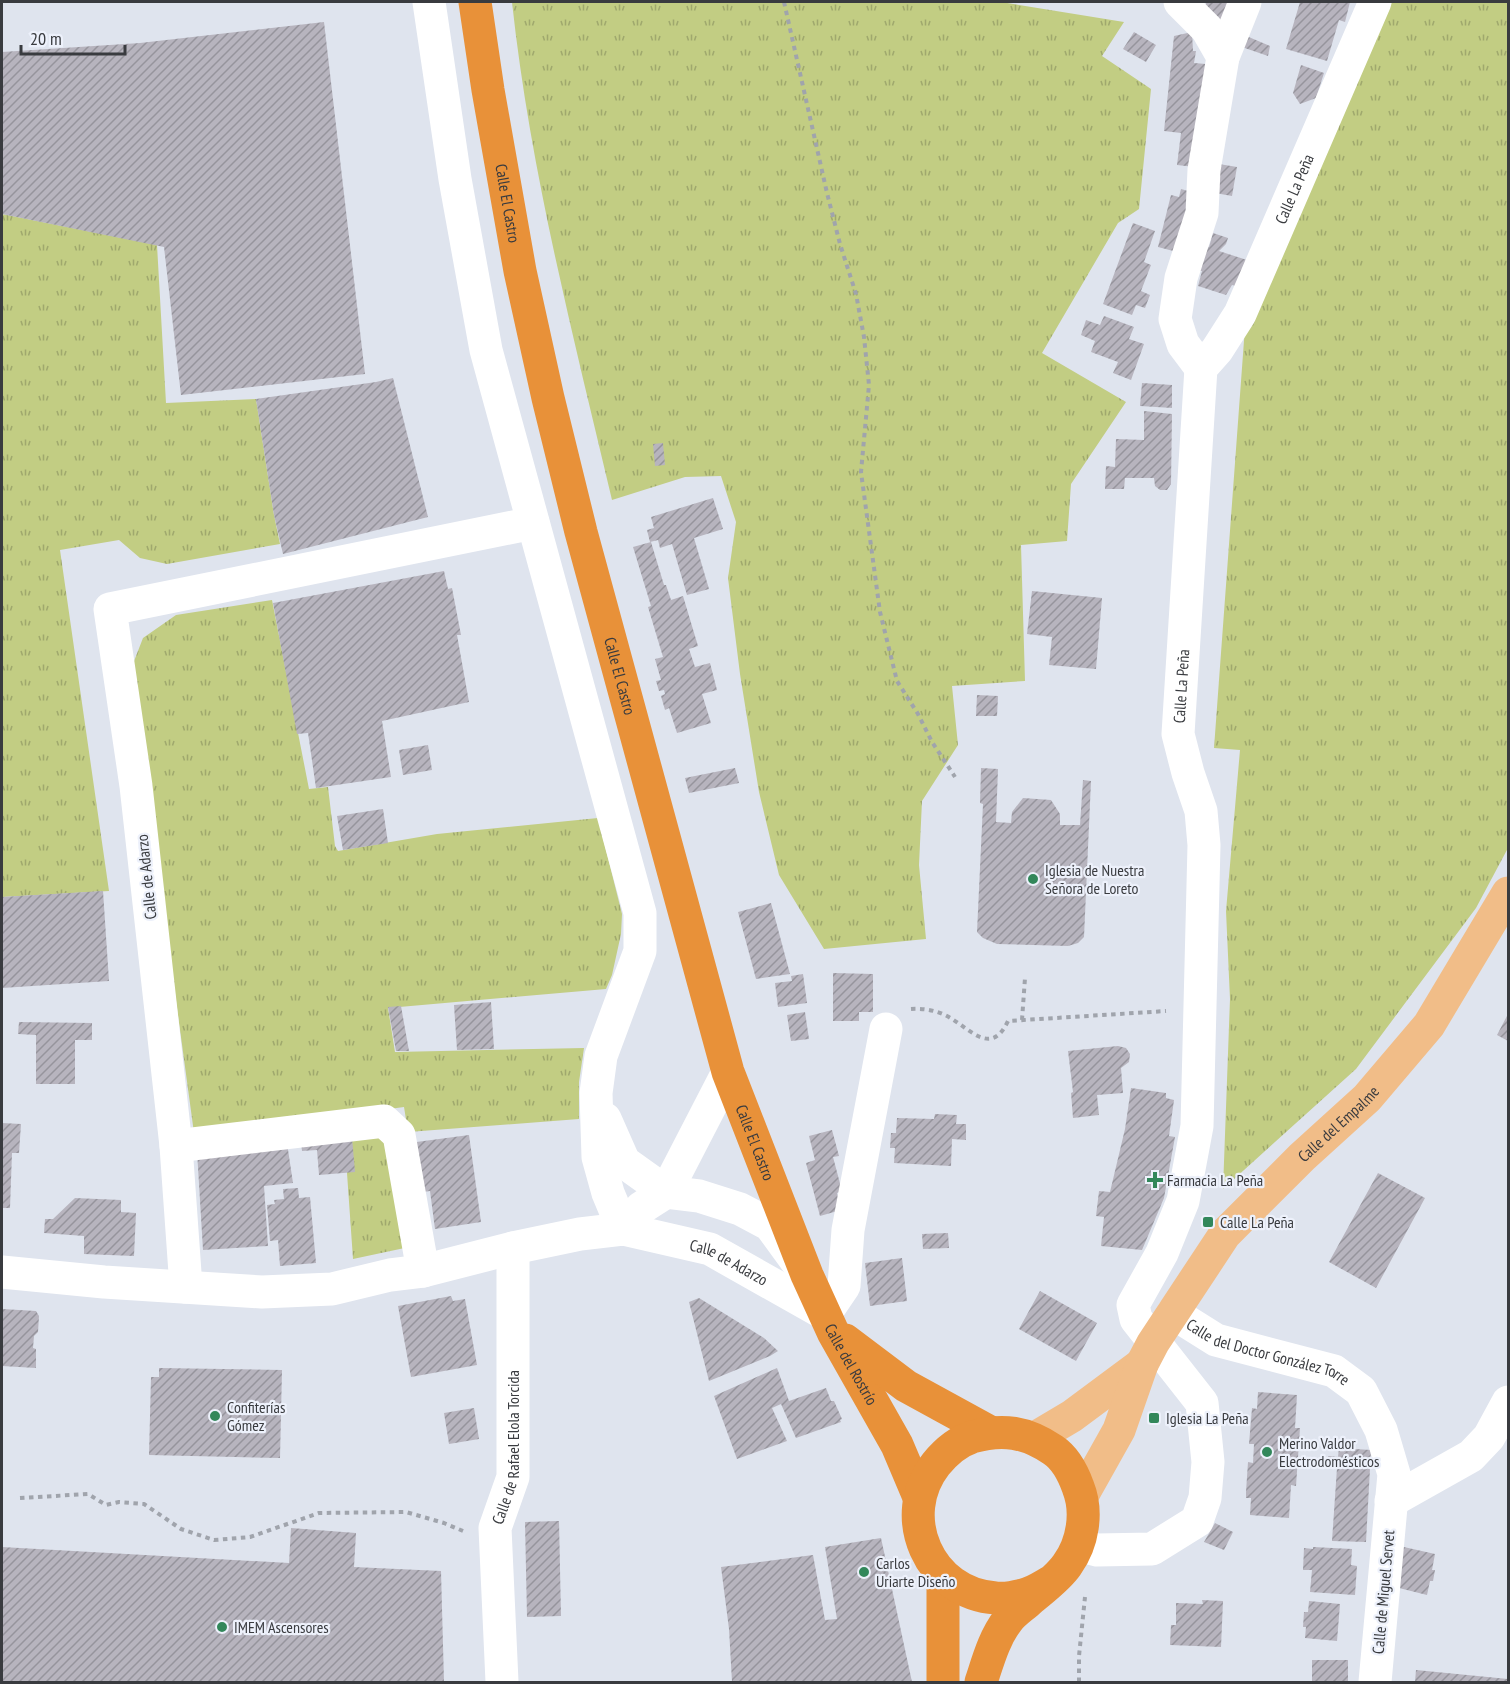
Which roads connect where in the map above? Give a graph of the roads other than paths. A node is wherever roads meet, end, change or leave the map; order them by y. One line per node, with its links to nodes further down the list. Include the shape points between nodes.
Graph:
1 (429, 2): 8 (street, via 486,350)
2 (475, 2): 11 (highway, Calle El Castro, via 520,271 548,398)
3 (1180, 2): 6 (street, via 1208,29)
4 (1245, 2): 6 (street)
5 (1375, 2): 7 (street, Calle La Peña, via 1240,314 1217,351)
6 (1224, 57): 7 (street, via 1204,170 1202,213 1181,278 1175,319 1183,344)
7 (1201, 368): 23 (street, Calle La Peña, via 1178,734 1201,810 1204,845 1197,1126 1183,1201 1162,1253 1133,1305)
8 (533, 523): 12 (street, via 640,913 640,951 601,1056); 13 (street, Calle de Adarzo, via 110,609 136,786)
9 (1509, 893): 21 (main road, Calle del Empalme, via 1429,1025 1367,1098 1229,1228)
10 (886, 1029): 22 (street, via 848,1230 844,1286)
11 (728, 1072): 14 (street); 19 (highway, Calle El Castro)
12 (596, 1094): 14 (street, via 624,1162); 15 (street, via 598,1157)
13 (176, 1146): 17 (street, via 384,1121 399,1135); 20 (street, Calle de Adarzo)
14 (666, 1192): 15 (street, via 641,1208); 19 (street, via 699,1196 740,1209 770,1226)
15 (623, 1228): 16 (street, Calle de Adarzo); 22 (street, Calle de Adarzo, via 710,1249)
16 (513, 1248): 17 (street, Calle de Adarzo); 34 (street, Calle de Rafael Elola Torcida, via 513,1477 495,1528)
17 (423, 1271): 20 (street, Calle de Adarzo, via 332,1289 262,1292)
18 (2, 1272): 20 (street, Calle de Adarzo)
19 (807, 1275): 22 (highway, Calle El Castro)
20 (186, 1287)
21 (1173, 1313): 23 (main road, Calle del Empalme); 24 (street, Calle del Doctor González Torre, via 1215,1340 1334,1371)
22 (829, 1323): 26 (highway, Calle del Rostrío, via 906,1386); 29 (highway, Calle del Rostrío, via 897,1444)
23 (1147, 1353): 27 (main road, Calle del Empalme, via 1072,1416); 28 (main road, Calle del Empalme, via 1119,1430); 31 (street, via 1202,1404 1208,1462 1205,1498 1197,1521 1152,1549)
24 (1361, 1391): 30 (street, Calle de Miguel Servet, via 1381,1430 1394,1474)
25 (1509, 1402): 30 (street, via 1489,1437 1471,1455)
26 (990, 1432): 27 (highway); 29 (highway, via 966,1439 945,1454 929,1473)
27 (1035, 1438): 28 (highway, via 1056,1452 1072,1472)
28 (1082, 1496): 31 (highway)
29 (919, 1497): 32 (highway, via 918,1525 923,1544)
30 (1391, 1501): 37 (street, Calle de Miguel Servet)
31 (1088, 1548): 33 (highway)
32 (943, 1576): 33 (highway, via 968,1592 997,1599 1026,1594); 35 (highway)
33 (1052, 1581): 36 (highway, via 1008,1620 990,1652)
34 (502, 1683)
35 (943, 1683)
36 (981, 1683)
37 (1375, 1683)

